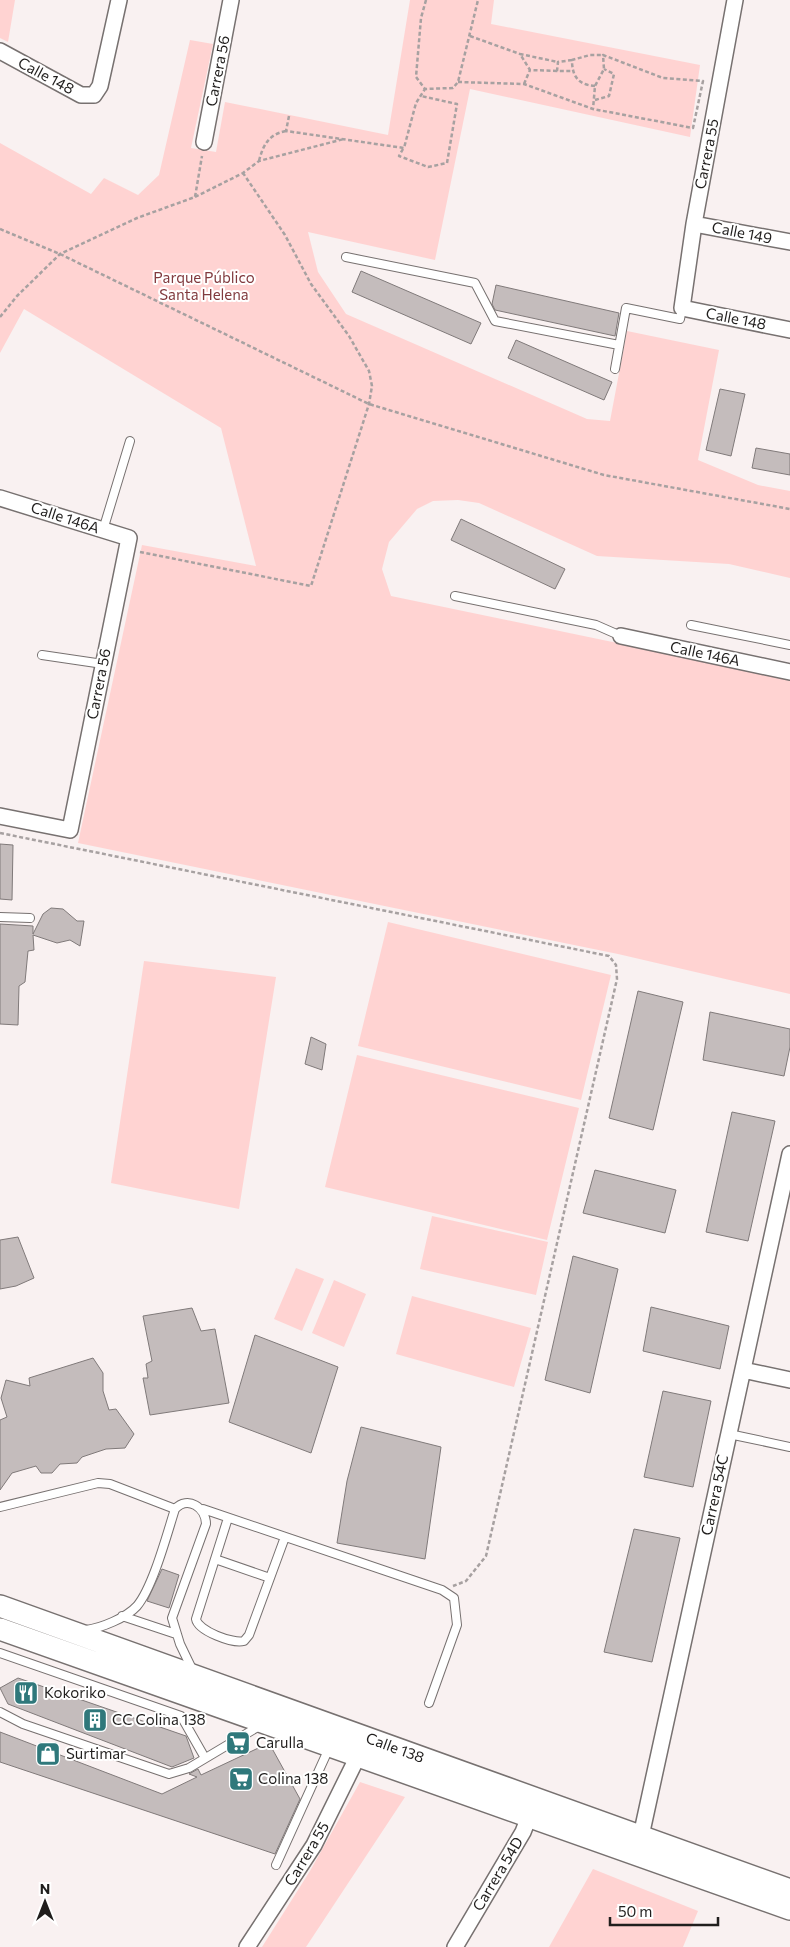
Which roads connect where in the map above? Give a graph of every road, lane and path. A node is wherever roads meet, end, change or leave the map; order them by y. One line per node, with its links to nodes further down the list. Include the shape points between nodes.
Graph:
1 (118, 0): 7 (street, Calle 148, via 100,86 94,95 82,95)
2 (231, 0): 26 (street, Carrera 56)
3 (426, 0): 19 (path, via 421,18 416,77)
4 (478, 0): 6 (path)
5 (735, 0): 31 (street, Carrera 55)
6 (470, 36): 8 (path); 16 (path)
7 (0, 51)
8 (520, 54): 11 (path); 13 (path)
9 (603, 55): 10 (path); 12 (path); 22 (path, via 663,78 703,82 693,128)
10 (572, 60): 11 (path); 15 (path)
11 (558, 62): 14 (path)
12 (604, 69): 18 (path); 21 (path, via 614,74 613,87 609,96)
13 (530, 70): 14 (path); 17 (path)
14 (557, 71): 15 (path)
15 (572, 71): 18 (path, via 582,83)
16 (458, 82): 17 (path); 19 (path, via 452,88)
17 (524, 84): 22 (path)
18 (596, 86): 21 (path)
19 (425, 89): 20 (path)
20 (421, 96): 27 (path); 27 (path, via 457,104 447,163 428,167 399,156)
21 (595, 100): 22 (path)
22 (593, 109)
23 (289, 116): 24 (path)
24 (286, 132): 25 (path); 28 (path, via 270,138)
25 (346, 138): 27 (path); 28 (path)
26 (204, 142): 30 (path)
27 (404, 148)
28 (259, 161): 29 (path)
29 (243, 173): 30 (path); 41 (path, via 369,371 372,386)
30 (195, 196): 34 (path, via 137,218)
31 (694, 224): 33 (street, Calle 149); 36 (street, Carrera 55)
32 (0, 229): 34 (path)
33 (790, 242)
34 (60, 254): 37 (path); 41 (path)
35 (346, 257): 39 (lane, via 474,283 495,321)
36 (682, 308): 38 (street, Calle 148); 39 (lane, via 680,319 626,308)
37 (0, 317)
38 (790, 330)
39 (619, 345): 40 (lane)
40 (614, 369)
41 (369, 404): 44 (path, via 604,475); 46 (path, via 311,586)
42 (130, 441): 45 (lane)
43 (0, 498): 45 (street, Calle 146A)
44 (790, 509)
45 (102, 530): 46 (street, Calle 146A)
46 (128, 544): 52 (street, Carrera 56)
47 (455, 596): 49 (lane, via 596,625)
48 (690, 625): 50 (lane)
49 (620, 636): 53 (street, Calle 146A)
50 (790, 644)
51 (42, 655): 52 (lane)
52 (103, 664): 54 (street, Carrera 56, via 70,830)
53 (790, 672)
54 (0, 816)
55 (0, 833): 70 (path, via 609,956 616,966 617,979 486,1556 466,1581)
56 (0, 917): 57 (lane)
57 (30, 918)
58 (790, 1154): 59 (street, Carrera 54C)
59 (743, 1370): 60 (street); 61 (street, Carrera 54C)
60 (790, 1380)
61 (729, 1434): 62 (lane); 85 (street, Carrera 54C)
62 (790, 1447)
63 (0, 1507): 64 (lane, via 98,1482)
64 (175, 1510): 65 (lane, via 179,1505 187,1504); 72 (lane, via 142,1600)
65 (203, 1510): 66 (lane); 75 (lane, via 206,1524 172,1618)
66 (228, 1518): 67 (lane); 68 (lane)
67 (285, 1537): 69 (lane); 70 (lane)
68 (215, 1559): 69 (lane); 69 (lane, via 196,1622 202,1630 235,1642 244,1641 250,1635)
69 (270, 1578)
70 (442, 1590): 78 (lane, via 454,1598 457,1625)
71 (0, 1606): 74 (main road, Calle 138)
72 (122, 1616): 74 (lane, via 94,1630); 75 (lane)
73 (0, 1629): 80 (main road, Calle 138)
74 (72, 1632): 77 (main road, Calle 138)
75 (176, 1634): 77 (lane)
76 (0, 1653): 83 (lane, via 181,1716)
77 (198, 1678): 81 (main road, Calle 138)
78 (429, 1703)
79 (0, 1712): 83 (lane, via 24,1724 169,1774)
80 (265, 1723): 81 (main road, Calle 138); 83 (lane)
81 (334, 1737): 82 (main road, Calle 138); 84 (main road, Calle 138); 86 (lane)
82 (358, 1756): 84 (main road, Calle 138); 89 (street, Carrera 55, via 314,1844)
83 (204, 1758)
84 (532, 1807): 85 (main road, Calle 138); 88 (main road, Calle 138); 90 (street, Carrera 54D, via 523,1832)
85 (641, 1836): 87 (main road, Calle 138)
86 (276, 1865)
87 (790, 1890)
88 (790, 1909)
89 (247, 1947)
90 (455, 1947)

